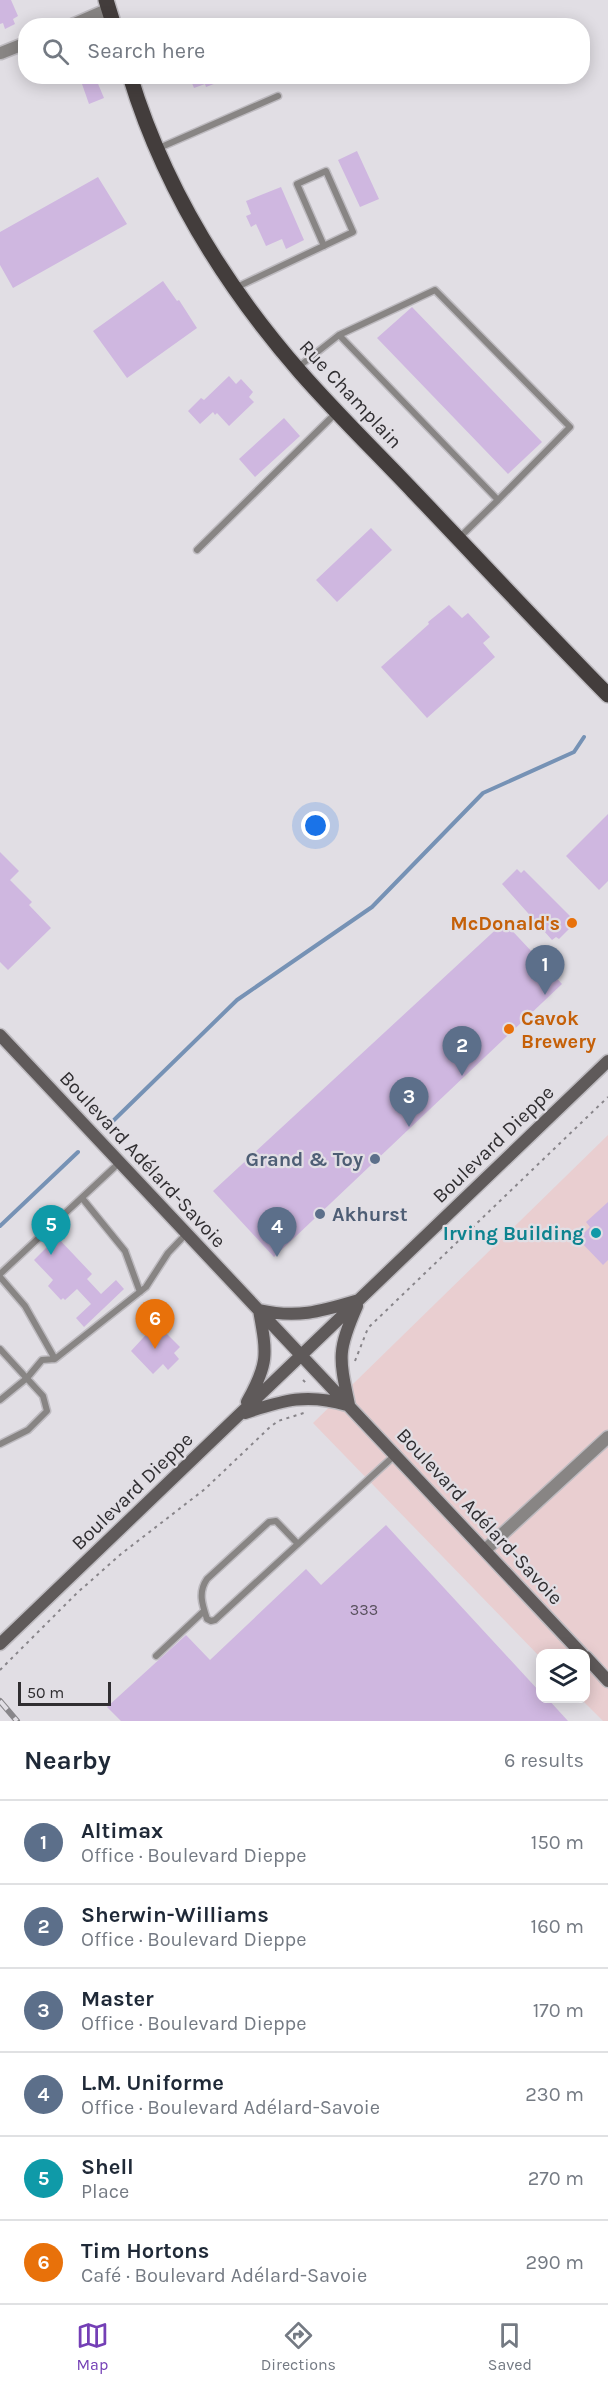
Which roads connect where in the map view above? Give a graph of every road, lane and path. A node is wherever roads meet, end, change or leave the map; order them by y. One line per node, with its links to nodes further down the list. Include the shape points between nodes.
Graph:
1 (108, 4): 2 (street)
2 (84, 18)
3 (18, 46): 4 (street)
4 (1, 53)
5 (133, 84): 7 (main road, Rue Champlain)
6 (278, 96): 7 (lane)
7 (155, 149): 9 (main road, Rue Champlain, via 196,230)
8 (324, 246): 8 (lane, via 353,232 326,171 297,184); 9 (lane)
9 (234, 288): 11 (main road, Rue Champlain)
10 (339, 335): 11 (lane); 13 (lane); 13 (lane, via 435,290 570,427)
11 (297, 368): 12 (main road, Rue Champlain)
12 (337, 411): 14 (main road, Rue Champlain); 15 (lane)
13 (498, 500): 14 (lane)
14 (458, 539): 16 (main road, Rue Champlain)
15 (197, 550)
16 (608, 695)
17 (0, 1035): 20 (main road, Boulevard Adélard-Savoie)
18 (608, 1061): 25 (main road, Boulevard Dieppe)
19 (608, 1097): 30 (path, via 368,1328 355,1362)
20 (120, 1162): 21 (lane); 22 (main road, Boulevard Adélard-Savoie)
21 (82, 1198): 23 (lane); 24 (lane, via 125,1251)
22 (187, 1233): 24 (lane); 26 (main road, Boulevard Adélard-Savoie)
23 (0, 1275): 29 (lane, via 25,1306)
24 (140, 1292): 29 (lane)
25 (360, 1300): 26 (main road, via 305,1315); 28 (main road, Boulevard Dieppe); 37 (main road, via 341,1347)
26 (259, 1310): 28 (main road, Boulevard Adélard-Savoie); 39 (main road, via 265,1361)
27 (0, 1349): 31 (lane)
28 (302, 1356): 37 (main road, Boulevard Adélard-Savoie); 39 (main road, Boulevard Dieppe)
29 (55, 1359): 31 (lane, via 42,1360)
30 (350, 1362)
31 (27, 1378): 36 (lane); 41 (lane, via 43,1396 47,1411 28,1430)
32 (303, 1380): 34 (path)
33 (310, 1381): 34 (path)
34 (307, 1384): 35 (path)
35 (307, 1388)
36 (0, 1400)
37 (349, 1406): 39 (main road, via 307,1397); 42 (main road, Boulevard Adélard-Savoie)
38 (307, 1410): 50 (path, via 269,1428 205,1489 77,1593)
39 (241, 1414): 46 (main road, Boulevard Dieppe)
40 (608, 1437): 44 (street)
41 (0, 1444)
42 (396, 1455): 43 (lane); 44 (main road, Boulevard Adélard-Savoie)
43 (298, 1544): 45 (lane, via 215,1620 207,1619); 45 (lane, via 276,1521 269,1522 207,1579 200,1592)
44 (485, 1550): 47 (main road, Boulevard Adélard-Savoie)
45 (204, 1611): 48 (lane)
46 (0, 1644)
47 (578, 1649)
48 (156, 1656)
49 (590, 1662): 51 (main road, Boulevard Adélard-Savoie)
50 (0, 1670)
51 (608, 1681)

